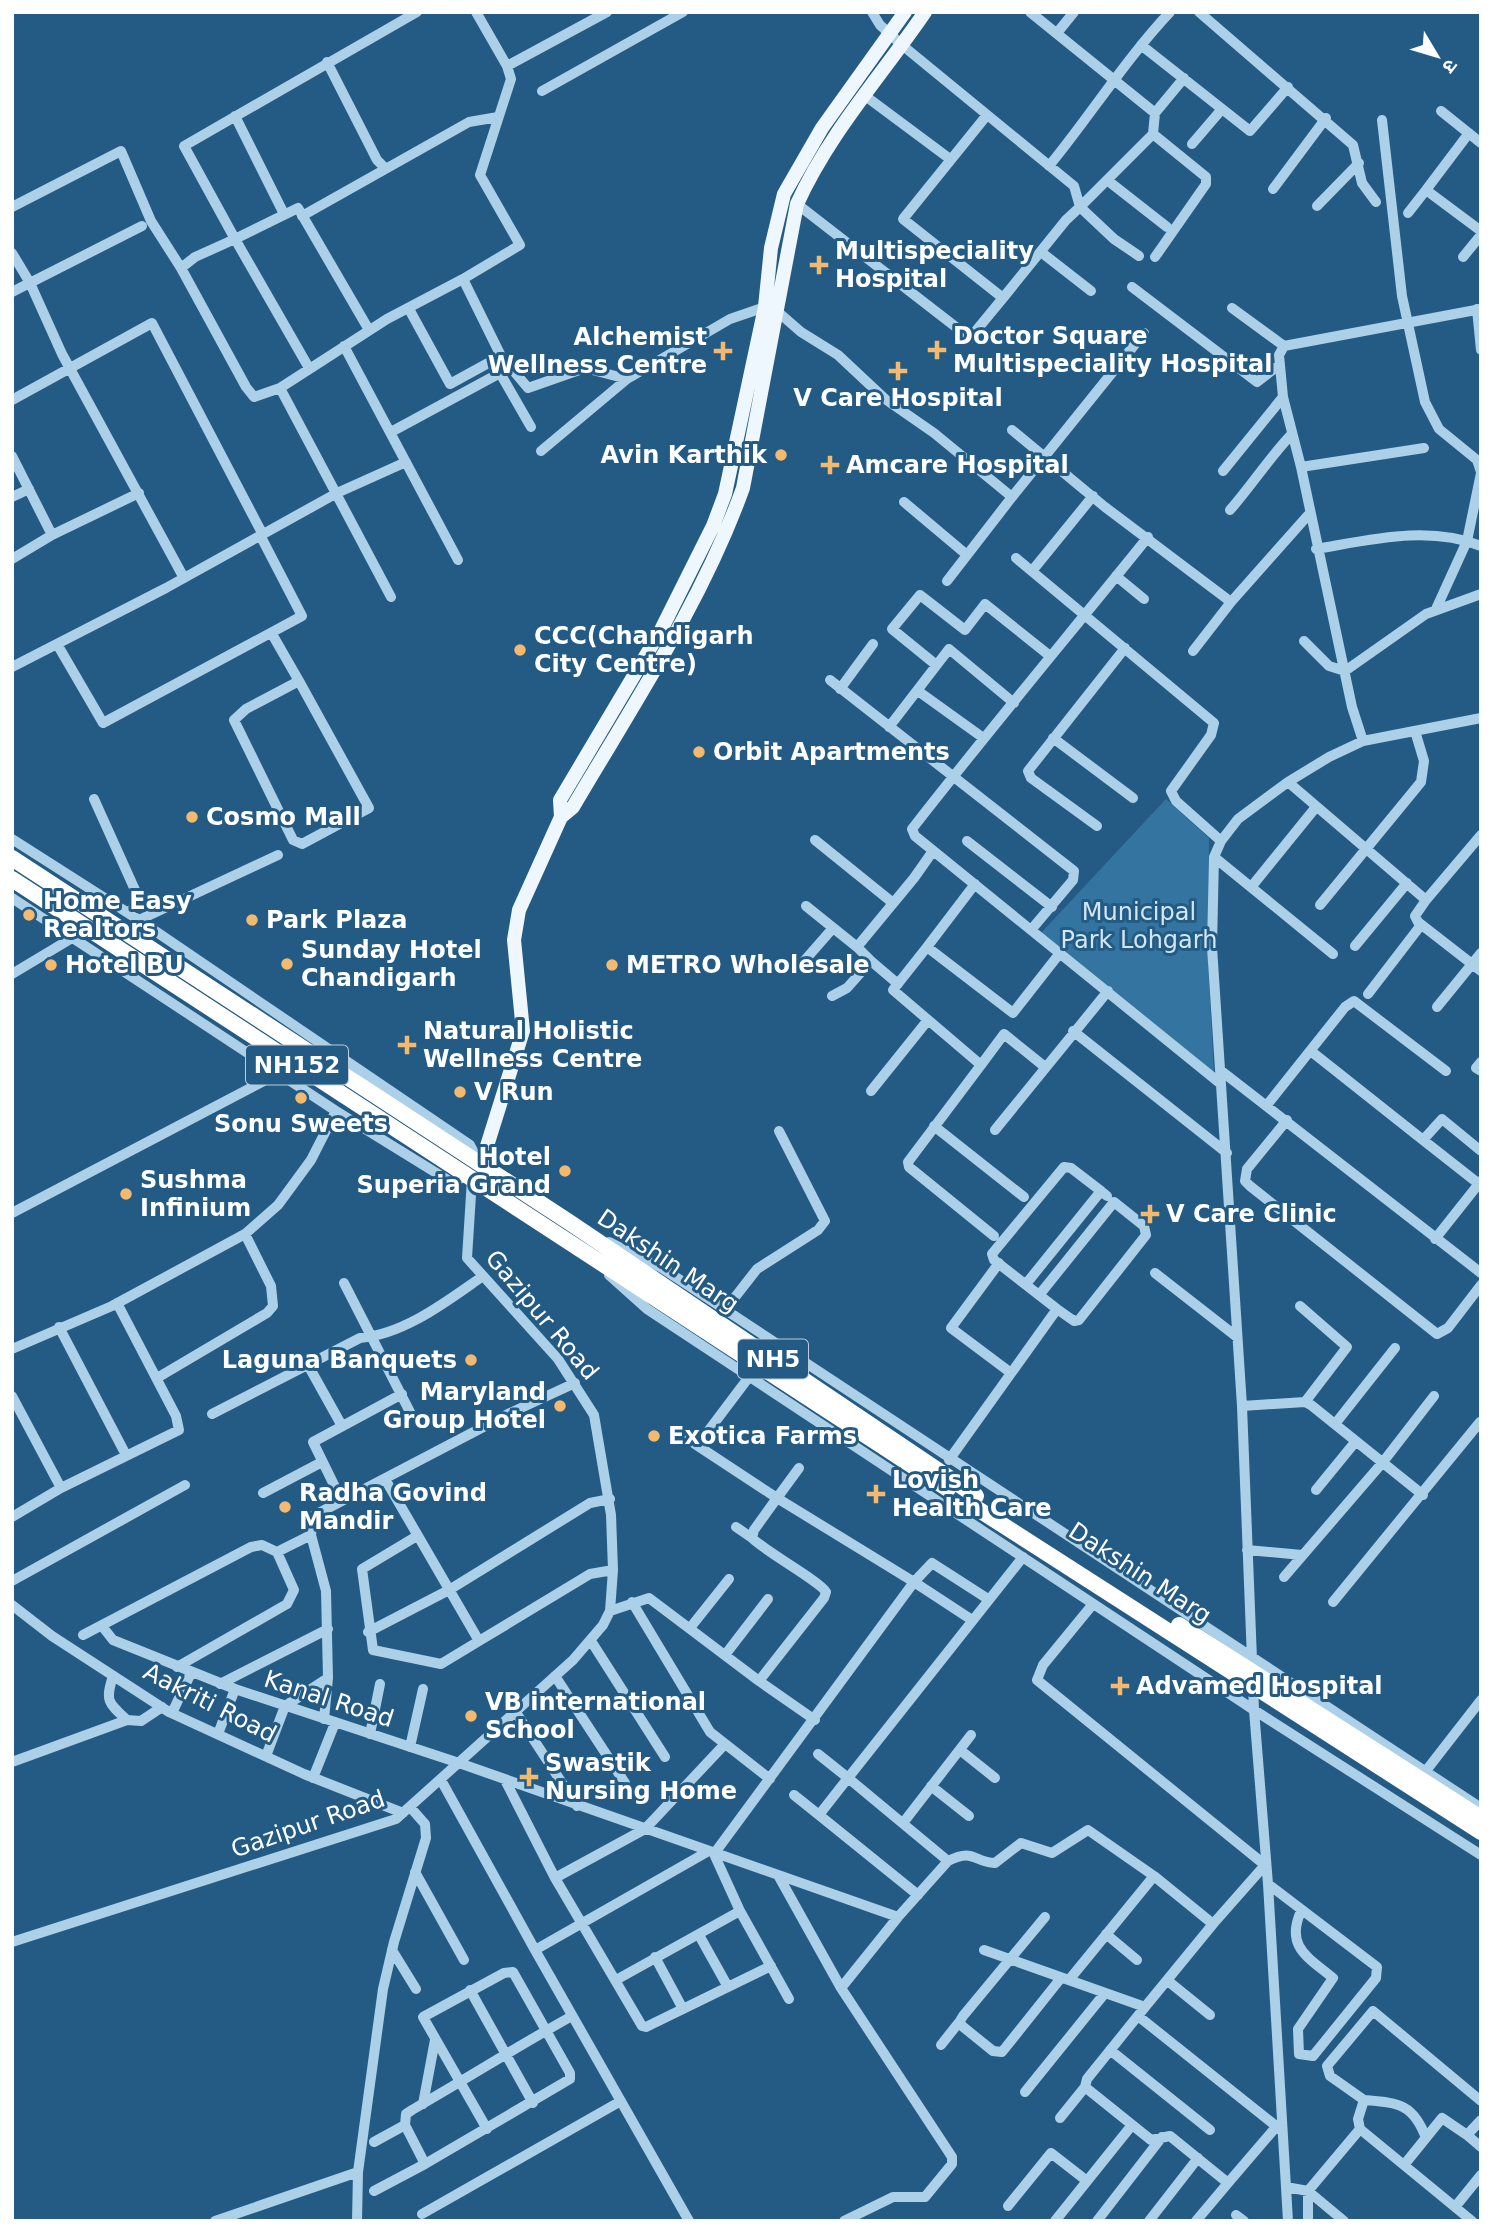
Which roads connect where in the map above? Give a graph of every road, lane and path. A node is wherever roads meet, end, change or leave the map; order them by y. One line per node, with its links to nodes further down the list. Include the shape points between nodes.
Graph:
1 (417, 12): 16 (street)
2 (476, 12): 17 (street)
3 (607, 12): 17 (street)
4 (683, 12): 21 (street)
5 (872, 12): 13 (street)
6 (905, 12): 13 (main road)
7 (925, 12): 14 (main road)
8 (1030, 12): 12 (street)
9 (1074, 12): 12 (street)
10 (1170, 12): 15 (street)
11 (1199, 12): 20 (street)
12 (1057, 33): 19 (street)
13 (889, 34): 14 (street); 68 (main road, via 822,128 784,194 771,248)
14 (902, 45): 22 (main road); 26 (street)
15 (1141, 45): 18 (street); 19 (street)
16 (327, 62): 27 (street); 38 (street)
17 (507, 66): 28 (street, via 511,79)
18 (1184, 78): 23 (street); 25 (street)
19 (1116, 80): 25 (street); 37 (street)
20 (1288, 87): 23 (street, via 1250,131); 29 (street)
21 (542, 91)
22 (864, 95): 35 (street); 43 (main road)
23 (1222, 109): 34 (street)
24 (1441, 111): 31 (street)
25 (1155, 113): 32 (street)
26 (987, 115): 35 (street); 37 (street)
27 (235, 116): 48 (street); 53 (street, via 184,146)
28 (498, 117): 38 (street, via 469,122); 60 (street, via 481,175 520,245)
29 (1326, 118): 36 (street, via 1353,145); 40 (street)
30 (1382, 120): 70 (street)
31 (1469, 133): 33 (street); 41 (street)
32 (1153, 134): 39 (street); 57 (street, via 1206,177 1206,184)
33 (1481, 143)
34 (1192, 144)
35 (950, 159): 65 (street, via 903,219)
36 (1359, 163): 42 (street, via 1362,183); 44 (street)
37 (1049, 166): 46 (street, via 1074,186)
38 (385, 168): 49 (street)
39 (1107, 180): 46 (street); 51 (street)
40 (1273, 189)
41 (1426, 190): 47 (street); 52 (street)
42 (1376, 202)
43 (797, 204): 65 (street, via 970,338); 68 (main road)
44 (1317, 205)
45 (12, 207): 59 (street, via 121,151 151,221)
46 (1080, 207): 54 (street); 56 (street)
47 (1408, 213)
48 (284, 214): 49 (street, via 298,208); 53 (street)
49 (302, 216): 71 (street)
50 (142, 226): 61 (street)
51 (1167, 227)
52 (1481, 233): 58 (street)
53 (235, 239): 59 (street); 78 (street)
54 (1041, 252): 63 (street); 65 (street)
55 (12, 253): 61 (street)
56 (1139, 256)
57 (1155, 257)
58 (1463, 257)
59 (181, 268): 81 (street, via 254,397)
60 (463, 279): 67 (street); 76 (street)
61 (30, 283): 64 (street); 79 (street)
62 (1132, 287): 77 (street, via 1258,382)
63 (1091, 290)
64 (12, 292)
65 (1003, 298)
66 (1232, 308): 74 (street)
67 (409, 309): 71 (street); 76 (street, via 450,384)
68 (771, 309): 80 (street, via 730,319); 89 (main road); 90 (main road); 104 (street, via 838,355 885,399)
69 (1479, 309): 70 (street); 75 (street)
70 (1406, 323): 74 (street); 95 (street, via 1425,402 1439,429)
71 (369, 330): 73 (street)
72 (1144, 333): 93 (street)
73 (344, 346): 78 (street); 86 (street)
74 (1284, 346): 77 (street)
75 (1481, 351)
76 (501, 356): 80 (street, via 528,388 585,368)
77 (1279, 365): 82 (street)
78 (309, 368): 81 (street)
79 (69, 369): 83 (street); 100 (street); 108 (street, via 152,323)
80 (627, 379): 91 (street)
81 (280, 388): 101 (street)
82 (1283, 397): 87 (street); 97 (street)
83 (12, 400)
84 (531, 427): 86 (street, via 500,373)
85 (1012, 430): 93 (street)
86 (391, 432): 94 (street)
87 (1292, 435): 96 (street); 106 (street, via 1270,456)
88 (1423, 448): 96 (street)
89 (734, 450): 90 (main road); 154 (main road, via 725,494 698,558 661,630 560,800)
90 (751, 450): 154 (main road, via 743,488 706,577 573,807)
91 (541, 451)
92 (12, 456): 99 (street)
93 (1045, 458): 102 (street); 104 (street)
94 (407, 462): 101 (street); 117 (street)
95 (1480, 465): 98 (street)
96 (1301, 467): 107 (street)
97 (1223, 471)
98 (1481, 472): 111 (street)
99 (29, 489): 103 (street); 109 (street)
100 (139, 493): 109 (street); 120 (street)
101 (337, 493): 108 (street); 123 (street)
102 (1093, 496): 110 (street); 118 (street)
103 (12, 497)
104 (1012, 497): 114 (street)
105 (904, 502): 114 (street)
106 (1230, 510)
107 (1310, 513): 113 (street); 125 (street)
108 (261, 534): 120 (street); 128 (street, via 302,616)
109 (52, 535): 116 (street)
110 (1147, 537): 119 (street); 125 (street)
111 (1466, 541): 112 (street); 113 (street, via 1394,536); 126 (street)
112 (1481, 546)
113 (1317, 549): 137 (street)
114 (967, 555): 121 (street)
115 (1016, 558): 118 (street)
116 (12, 559)
117 (458, 559)
118 (1032, 571): 127 (street)
119 (1116, 576): 124 (street); 127 (street)
120 (184, 578): 130 (street)
121 (947, 581)
122 (1481, 594): 126 (street)
123 (391, 597)
124 (1144, 598)
125 (1231, 602): 133 (street)
126 (1436, 609): 137 (street)
127 (1085, 613): 132 (street); 134 (street)
128 (272, 634): 130 (street, via 103,723); 139 (street)
129 (1304, 641): 137 (street, via 1329,666)
130 (57, 644): 136 (street)
131 (873, 644): 140 (street)
132 (1125, 648): 147 (street); 160 (street, via 1214,723 1211,735 1171,791 1176,801)
133 (1193, 651)
134 (1050, 656): 135 (street, via 985,604 965,630 920,595 891,629); 142 (street)
135 (935, 664): 141 (street); 142 (street, via 949,649)
136 (12, 667)
137 (1345, 671): 148 (street)
138 (830, 680): 140 (street)
139 (299, 681): 139 (street, via 233,720 293,839 302,844 369,808)
140 (840, 689): 144 (street)
141 (918, 691): 144 (street); 146 (street)
142 (1014, 703): 146 (street)
143 (1481, 718): 145 (street)
144 (889, 727): 149 (street)
145 (1415, 731): 148 (street); 161 (street, via 1424,775)
146 (982, 737): 149 (street)
147 (1053, 738): 151 (street); 155 (street, via 1028,771 1031,779)
148 (1363, 741): 150 (street)
149 (951, 775): 162 (street, via 912,829); 175 (street, via 1074,870 1073,880)
150 (1288, 782): 153 (street); 160 (street, via 1238,819)
151 (1133, 798)
152 (94, 799): 176 (street, via 140,901)
153 (1316, 807): 161 (street); 169 (street)
154 (561, 817): 218 (main road, via 519,911 514,940 523,1031)
155 (1097, 826)
156 (1481, 835): 171 (street)
157 (12, 839): 176 (street)
158 (815, 840): 172 (street)
159 (967, 841): 175 (street)
160 (1221, 841): 164 (street)
161 (1367, 849): 167 (street); 173 (street)
162 (933, 850): 168 (street); 172 (street)
163 (278, 855): 177 (street)
164 (1214, 857): 169 (street); 203 (street, via 1212,947)
165 (12, 858): 218 (highway, NH152)
166 (12, 878): 219 (highway, NH152)
167 (1406, 883): 171 (street); 182 (street)
168 (975, 884): 180 (street); 184 (street)
169 (1252, 886): 187 (street)
170 (12, 898): 181 (street)
171 (1426, 900): 178 (street, via 1415,916)
172 (893, 903): 183 (street)
173 (1320, 905)
174 (806, 906): 179 (street)
175 (1052, 907): 180 (street)
176 (128, 913): 177 (street)
177 (139, 920): 218 (street, via 470,1145)
178 (1421, 925): 190 (street); 194 (street)
179 (833, 928): 183 (street); 188 (street)
180 (1031, 930): 185 (street)
181 (72, 938): 191 (street); 206 (street)
182 (1355, 946)
183 (857, 947): 189 (street)
184 (926, 947): 185 (street, via 1013,1013); 192 (street)
185 (1060, 953): 193 (street)
186 (1481, 953): 190 (street)
187 (1333, 954)
188 (805, 960)
189 (871, 961): 192 (street); 195 (street, via 847,988)
190 (1476, 968): 196 (street)
191 (12, 974)
192 (898, 984): 197 (street, via 893,990)
193 (1108, 991): 198 (street); 207 (street)
194 (1368, 994)
195 (832, 996)
196 (1437, 1007)
197 (928, 1020): 201 (street); 208 (street)
198 (1073, 1031): 202 (street); 217 (street)
199 (1312, 1052): 204 (street, via 1354,1001); 209 (street); 215 (street)
200 (1481, 1062): 205 (street, via 1476,1068)
201 (981, 1065): 202 (street, via 1004,1034); 212 (street)
202 (1045, 1067): 214 (street)
203 (1220, 1070): 207 (street); 209 (street)
204 (1446, 1071)
205 (1481, 1072)
206 (279, 1073): 210 (street); 224 (street)
207 (1221, 1084): 217 (street)
208 (871, 1091)
209 (1267, 1105): 211 (street)
210 (336, 1111): 219 (street, via 451,1182); 226 (street, via 311,1160 278,1205)
211 (1287, 1120): 228 (street); 236 (street, via 1247,1170 1245,1181 1250,1186 1437,1334 1448,1328)
212 (933, 1126): 222 (street); 227 (street, via 909,1167)
213 (779, 1130): 241 (street, via 825,1221 757,1269)
214 (995, 1130)
215 (1423, 1140): 216 (street, via 1442,1119); 220 (street)
216 (1481, 1151)
217 (1227, 1153): 244 (street)
218 (481, 1165): 225 (highway, NH152)
219 (470, 1178): 229 (highway, NH152); 233 (street, Gazipur Road, via 467,1258)
220 (1480, 1183): 228 (street)
221 (1101, 1191): 223 (street); 230 (street, via 1064,1167 992,1254); 235 (street)
222 (1024, 1197)
223 (1114, 1202): 237 (street); 240 (street, via 1144,1226 1146,1235 1079,1320)
224 (12, 1213)
225 (569, 1222): 241 (street, NH152, via 662,1268); 279 (highway, Dakshin Marg / NH5)
226 (245, 1234): 238 (street); 250 (street, via 271,1286 273,1306)
227 (994, 1236)
228 (1435, 1239): 232 (street)
229 (582, 1251): 249 (street, Dakshin Marg / NH152, via 647,1309); 279 (highway, NH5)
230 (999, 1263): 235 (street); 248 (street, via 951,1328)
231 (1155, 1273): 244 (street)
232 (1481, 1273)
233 (483, 1276): 243 (street, via 383,1336); 251 (street, Gazipur Road)
234 (344, 1283): 243 (street)
235 (1026, 1284): 237 (street)
236 (1481, 1285)
237 (1040, 1294): 240 (street)
238 (117, 1303): 242 (street); 250 (street)
239 (1300, 1306): 255 (street, via 1347,1347)
240 (1057, 1309): 248 (street)
241 (725, 1310): 266 (street, NH152)
242 (59, 1327): 246 (street); 265 (street)
243 (372, 1337): 247 (street, via 360,1338); 252 (street)
244 (1237, 1337): 256 (street)
245 (1395, 1348): 260 (street)
246 (12, 1349)
247 (308, 1365): 257 (street); 261 (street)
248 (1011, 1373): 266 (street)
249 (749, 1377): 264 (street); 288 (street, Dakshin Marg / NH152)
250 (157, 1378): 265 (street, via 179,1430)
251 (575, 1383): 270 (street); 278 (street, Gazipur Road, via 594,1415)
252 (402, 1394): 258 (street); 261 (street)
253 (12, 1396): 272 (street)
254 (1434, 1396): 268 (street)
255 (1305, 1402): 256 (street); 260 (street)
256 (1242, 1406): 285 (street)
257 (212, 1414)
258 (411, 1414)
259 (1480, 1422): 276 (street)
260 (1335, 1424): 263 (street)
261 (342, 1426): 267 (street, via 313,1442)
262 (679, 1433): 264 (street)
263 (1356, 1441): 268 (street); 274 (street)
264 (701, 1448): 277 (street)
265 (126, 1455): 272 (street)
266 (949, 1460): 311 (street, NH152)
267 (322, 1462): 273 (street); 275 (street)
268 (1383, 1462): 276 (street); 287 (street)
269 (799, 1468): 277 (street)
270 (385, 1479): 282 (street, via 313,1516); 283 (street)
271 (186, 1485): 292 (street)
272 (61, 1488): 280 (street)
273 (336, 1489)
274 (1316, 1490)
275 (263, 1493)
276 (1423, 1495): 298 (street)
277 (777, 1498): 284 (street); 293 (street)
278 (610, 1499): 289 (street, Gazipur Road); 294 (street, via 590,1503)
279 (973, 1500): 356 (highway, Dakshin Marg / NH5, bridge); 359 (highway, NH5, bridge)
280 (12, 1517)
281 (736, 1527): 284 (street)
282 (311, 1535): 286 (street); 305 (street, via 326,1591)
283 (417, 1536): 294 (street); 306 (street, via 362,1569)
284 (752, 1538): 316 (street, via 826,1592)
285 (1247, 1550): 287 (street); 311 (street)
286 (277, 1552): 303 (street, via 256,1545); 312 (street, via 294,1590 287,1604)
287 (1302, 1555): 290 (street)
288 (1023, 1557): 296 (street); 299 (street, Dakshin Marg / NH152)
289 (613, 1570): 301 (street, Gazipur Road); 308 (street, via 590,1574)
290 (1284, 1577)
291 (729, 1579): 304 (street)
292 (12, 1581)
293 (914, 1582): 296 (street, via 932,1563); 302 (street); 328 (street)
294 (449, 1590): 306 (street); 308 (street)
295 (768, 1599): 310 (street)
296 (988, 1599): 302 (street)
297 (632, 1602): 301 (street); 304 (street, via 649,1598); 333 (street, via 703,1723)
298 (1334, 1602)
299 (1093, 1604): 324 (street, Dakshin Marg / NH152); 363 (street, via 1043,1665 1037,1680)
300 (12, 1605): 313 (street, Aakriti Road)
301 (610, 1611): 309 (street, Gazipur Road)
302 (972, 1620): 343 (street)
303 (102, 1626): 307 (street); 312 (street, Kanal Road, via 113,1640)
304 (690, 1628): 310 (street)
305 (328, 1629): 315 (street); 317 (street)
306 (368, 1632): 308 (street, via 373,1650 441,1664)
307 (83, 1635)
308 (479, 1641)
309 (591, 1641): 314 (street, Gazipur Road); 338 (street)
310 (725, 1655): 316 (street)
311 (1254, 1661): 324 (street); 341 (street, NH152)
312 (185, 1671): 317 (street, Kanal Road); 326 (street)
313 (113, 1676): 323 (street, Aakriti Road); 327 (street, via 109,1702)
314 (555, 1676): 325 (street, Gazipur Road); 348 (street)
315 (328, 1678): 322 (street); 329 (street)
316 (758, 1681): 328 (street)
317 (220, 1684): 319 (street, Kanal Road)
318 (380, 1684): 331 (street)
319 (235, 1689): 322 (street, Kanal Road); 330 (street)
320 (423, 1689): 334 (street)
321 (1481, 1700): 341 (street)
322 (285, 1706): 329 (street, Kanal Road); 337 (street)
323 (162, 1707): 326 (street, Aakriti Road); 327 (street, via 141,1721)
324 (1254, 1710): 361 (street, Dakshin Marg / NH152); 363 (street)
325 (515, 1711): 340 (street, Gazipur Road); 351 (street)
326 (172, 1713): 330 (street, Aakriti Road)
327 (127, 1720): 339 (street)
328 (815, 1720): 345 (street)
329 (330, 1721): 331 (street, Kanal Road); 342 (street)
330 (218, 1734): 337 (street, Aakriti Road)
331 (370, 1734): 334 (street, Kanal Road)
332 (971, 1735): 335 (street)
333 (724, 1745): 345 (street); 358 (street)
334 (410, 1747): 340 (street, Kanal Road)
335 (960, 1749): 344 (street); 349 (street)
336 (818, 1754): 343 (street)
337 (266, 1756): 342 (street, Aakriti Road)
338 (665, 1757)
339 (12, 1762)
340 (459, 1763): 346 (street, Gazipur Road); 347 (street, Kanal Road)
341 (1425, 1772): 352 (street, NH152)
342 (313, 1778): 353 (street, Aakriti Road)
343 (848, 1778): 354 (street); 357 (street)
344 (995, 1778)
345 (771, 1779): 360 (street)
346 (441, 1780): 353 (street, Gazipur Road); 380 (street)
347 (506, 1780): 351 (street, Kanal Road); 367 (street)
348 (625, 1783)
349 (931, 1786): 355 (street); 357 (street)
350 (794, 1795): 354 (street)
351 (577, 1806): 358 (street, Kanal Road)
352 (1481, 1808)
353 (406, 1810): 364 (street, via 421,1818 426,1831); 378 (street, Gazipur Road, via 383,1823)
354 (819, 1815): 369 (street)
355 (969, 1816)
356 (1481, 1818)
357 (903, 1823): 362 (street)
358 (645, 1829): 360 (street, Kanal Road); 367 (street)
359 (1481, 1832)
360 (710, 1853): 365 (street, Kanal Road); 371 (street); 374 (street)
361 (1481, 1855)
362 (948, 1861): 366 (street, via 967,1854 995,1863 1021,1843 1052,1853 1087,1830); 369 (street)
363 (1265, 1865): 368 (street); 375 (street)
364 (415, 1872): 379 (street); 384 (street)
365 (778, 1875): 372 (street, Kanal Road); 391 (street)
366 (1154, 1876): 375 (street); 376 (street)
367 (555, 1878): 374 (street)
368 (1268, 1884): 370 (street); 405 (street)
369 (918, 1895): 372 (street)
370 (1301, 1910): 406 (street, via 1294,1931 1298,1946 1334,1978 1298,2029); 406 (street, via 1378,1972 1313,2056)
371 (740, 1912): 377 (street); 386 (street)
372 (898, 1917): 391 (street)
373 (1045, 1917): 383 (street)
374 (581, 1923): 380 (street); 388 (street)
375 (1213, 1924): 389 (street)
376 (1106, 1934): 385 (street); 387 (street)
377 (699, 1935): 382 (street); 390 (street)
378 (12, 1942)
379 (392, 1950): 392 (street); 432 (street)
380 (535, 1950): 399 (street)
381 (984, 1950): 383 (street)
382 (655, 1957): 388 (street); 396 (street)
383 (1010, 1959): 387 (street); 400 (street)
384 (464, 1960)
385 (1137, 1960)
386 (771, 1966): 390 (street); 395 (street)
387 (1065, 1979): 394 (street); 400 (street, via 1002,2052 983,2044)
388 (616, 1980): 396 (street, via 642,2026)
389 (1168, 1981): 397 (street); 398 (street)
390 (728, 1987): 396 (street)
391 (841, 1988): 445 (street, via 953,2161 925,2197 893,2197)
392 (416, 1989)
393 (470, 1990): 401 (street, via 513,1972); 402 (street, via 423,2017); 407 (street)
394 (1105, 1993): 397 (street); 410 (street)
395 (789, 1999)
396 (683, 2009)
397 (1142, 2012): 404 (street); 420 (street)
398 (1210, 2015)
399 (572, 2016): 401 (street); 412 (street)
400 (960, 2021): 403 (street)
401 (545, 2031): 407 (street); 414 (street, via 570,2078)
402 (435, 2040): 408 (street); 415 (street)
403 (941, 2045)
404 (1110, 2050): 409 (street); 423 (street)
405 (1278, 2054): 406 (street); 420 (street)
406 (1299, 2054)
407 (504, 2055): 408 (street); 414 (street)
408 (459, 2082): 415 (street); 421 (street)
409 (1084, 2087): 416 (street); 419 (street)
410 (1025, 2092)
411 (1364, 2100): 413 (street, via 1327,2070 1373,2011); 422 (street); 426 (street, via 1408,2109)
412 (621, 2101): 441 (street); 444 (street)
413 (1481, 2101)
414 (533, 2103): 421 (street)
415 (423, 2104): 418 (street, via 407,2115)
416 (1060, 2118)
417 (1481, 2120): 425 (street)
418 (405, 2125): 427 (street); 430 (street)
419 (1132, 2125): 424 (street, via 1154,2142); 434 (street)
420 (1279, 2128): 435 (street); 436 (street)
421 (487, 2129): 430 (street)
422 (1360, 2129): 431 (street); 438 (street)
423 (1210, 2130)
424 (1164, 2135): 429 (street); 447 (street)
425 (1467, 2136): 426 (street, via 1444,2118); 428 (street)
426 (1426, 2138): 431 (street)
427 (374, 2142)
428 (1481, 2147)
429 (1198, 2158): 435 (street); 448 (street)
430 (425, 2164): 437 (street)
431 (1404, 2165): 440 (street)
432 (358, 2172): 442 (street); 443 (street)
433 (1481, 2175): 440 (street)
434 (1087, 2180): 439 (street, via 1051,2153); 446 (street)
435 (1228, 2183): 449 (street)
436 (1286, 2187): 438 (street); 450 (street)
437 (374, 2191)
438 (1308, 2191): 451 (street); 452 (street)
439 (1008, 2206)
440 (1455, 2207): 453 (street)
441 (422, 2214)
442 (215, 2221)
443 (357, 2221)
444 (689, 2221)
445 (844, 2221)
446 (1055, 2221)
447 (1097, 2221)
448 (1149, 2221)
449 (1196, 2221)
450 (1288, 2221)
451 (1308, 2221)
452 (1344, 2221)
453 (1472, 2221)

